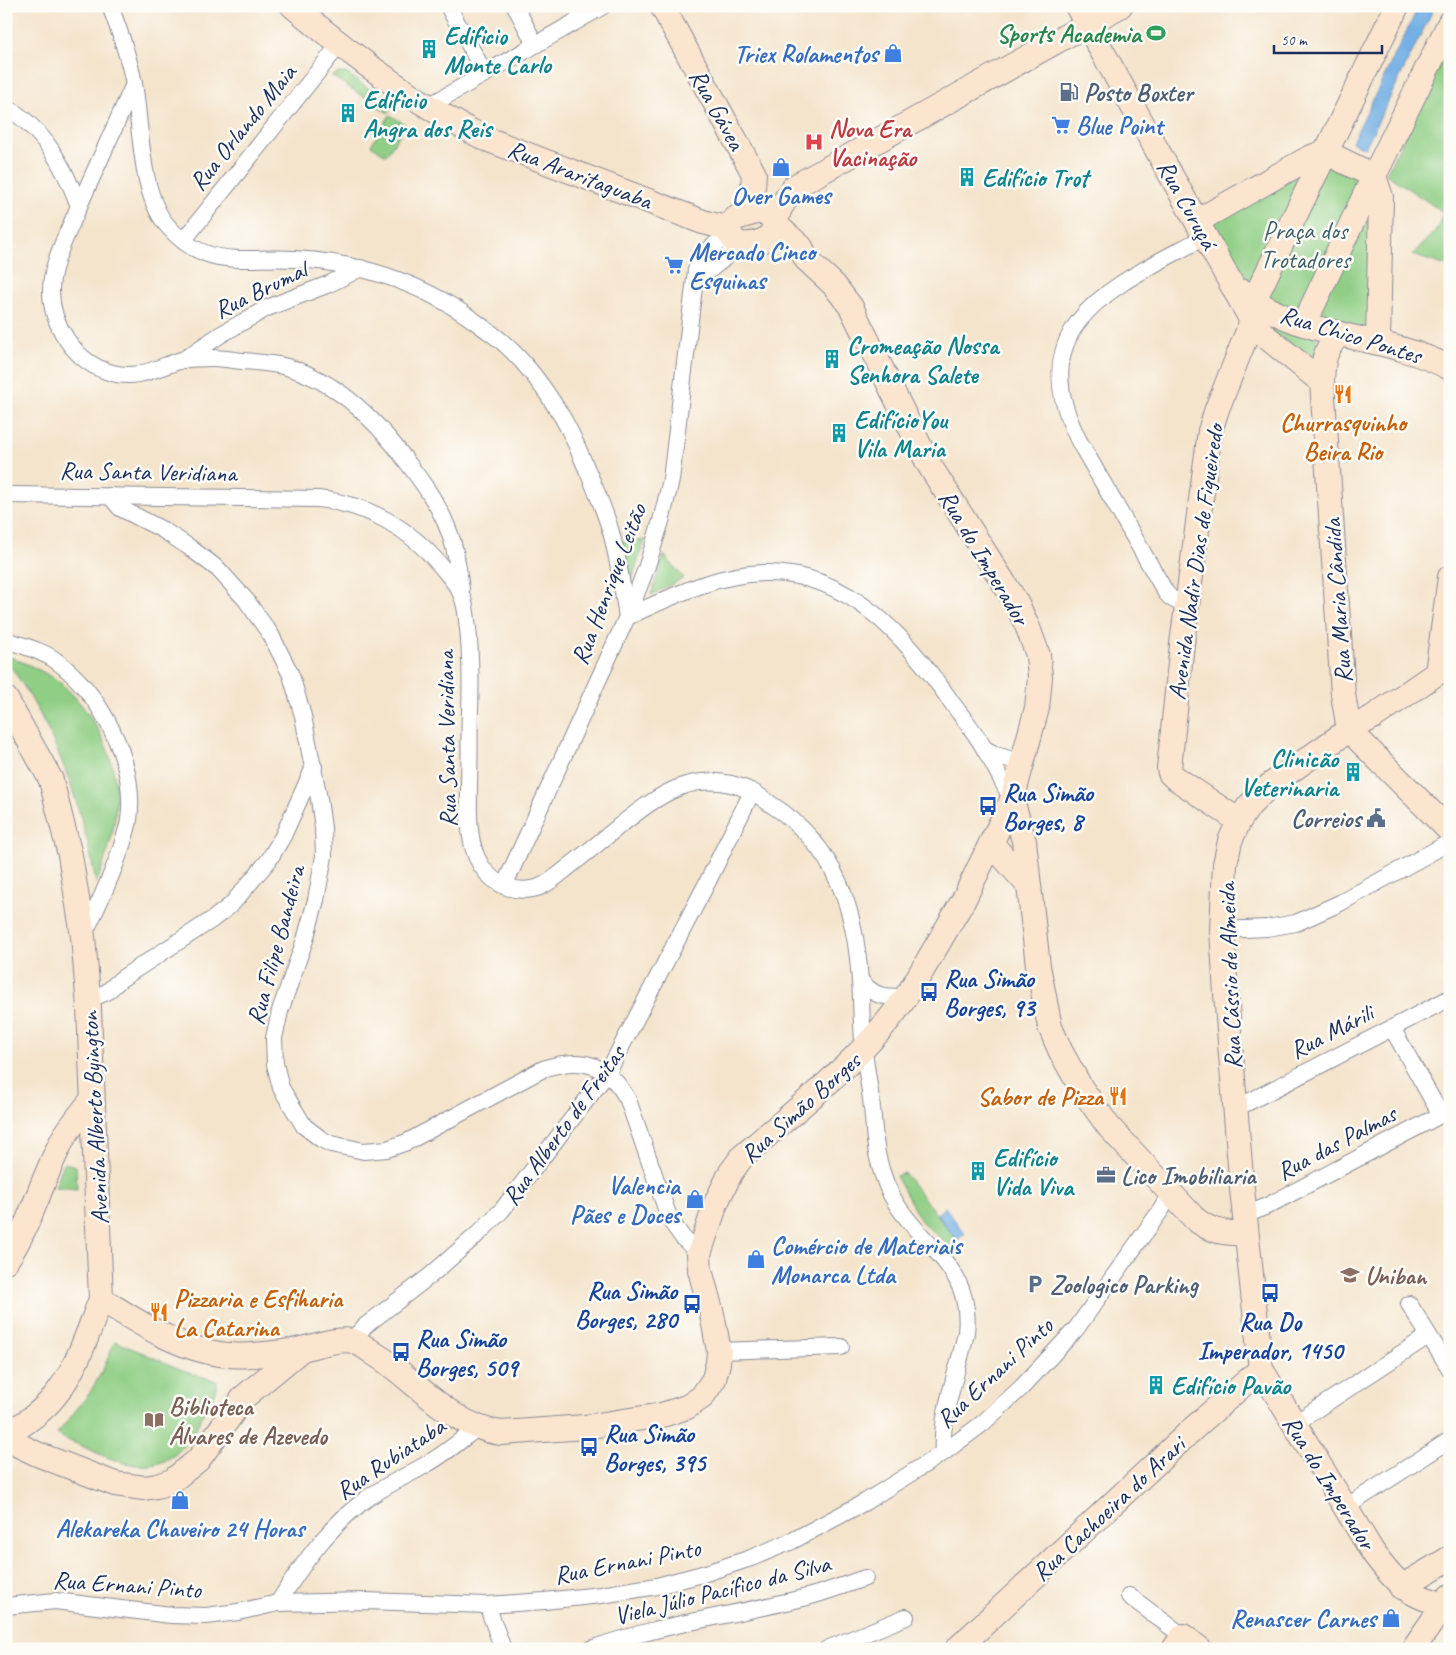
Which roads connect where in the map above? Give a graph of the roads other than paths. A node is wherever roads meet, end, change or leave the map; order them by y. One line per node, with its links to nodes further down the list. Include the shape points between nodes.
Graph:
1 (110, 6): 14 (street)
2 (292, 6): 12 (street, Rua Araritaguaba)
3 (448, 6): 13 (street)
4 (515, 6): 11 (street)
5 (604, 6): 11 (street)
6 (662, 6): 18 (street, Rua Gávea)
7 (1120, 6): 9 (street)
8 (1397, 6): 17 (street, Avenida Nadir Dias de Figueiredo)
9 (1082, 15): 20 (street); 23 (street, Rua Curuçá)
10 (1450, 22): 19 (street)
11 (535, 44): 13 (street)
12 (339, 46): 16 (street, Rua Araritaguaba); 25 (street, Rua Orlando Maia)
13 (485, 74): 16 (street)
14 (134, 84): 21 (street); 25 (street, via 154,204 165,223)
15 (6, 107): 21 (street, via 42,138 63,169)
16 (427, 107): 24 (street, Rua Araritaguaba, via 484,138 703,222)
17 (1325, 152): 19 (street); 23 (street, via 1309,158); 28 (street, Avenida Nadir Dias de Figueiredo)
18 (754, 174): 20 (street, via 774,188); 24 (street, Rua Gávea, via 752,198)
19 (1374, 176): 29 (street); 31 (street, via 1381,197)
20 (794, 187): 22 (street, via 784,200)
21 (79, 206): 32 (street, via 51,279 53,314 61,330 82,358 114,374 151,372)
22 (775, 224): 24 (street, Rua do Imperador, via 772,217 759,211); 26 (street, Rua do Imperador, via 801,247)
23 (1202, 229): 28 (street, Rua Curuçá, via 1230,279); 39 (street, via 1084,313 1070,333 1060,369 1061,397 1079,441 1166,593)
24 (740, 233): 26 (street, Rua do Imperador); 40 (street, Rua Henrique Leitão, via 709,248 696,270 671,480 661,521)
25 (183, 241): 27 (street, via 214,257 226,259 295,259)
26 (806, 259): 46 (street, Rua do Imperador, via 834,284 851,307 928,463 1016,602 1028,628 1038,655 1040,677 1037,708)
27 (361, 268): 32 (street, Rua Brumal, via 268,308); 40 (street, via 428,292 470,317 508,347 535,378 560,413 601,501 613,537)
28 (1253, 311): 29 (street, Rua Chico Pontes); 34 (street, Rua Curuçá, via 1264,335); 39 (street, Avenida Nadir Dias de Figueiredo, via 1210,431)
29 (1304, 324): 30 (street, Rua Chico Pontes)
30 (1339, 334): 31 (street, Rua Chico Pontes); 34 (street, Rua Maria Cândida, via 1323,358)
31 (1378, 342): 33 (street, Rua Chico Pontes)
32 (183, 360): 38 (street, via 214,358 287,367 311,376 364,412 389,437 434,501 455,550)
33 (1450, 368)
34 (1322, 382): 44 (street, Rua Maria Cândida, via 1343,694)
35 (6, 494): 36 (street, Rua Santa Veridiana)
36 (110, 496): 38 (street, Rua Santa Veridiana, via 299,498 343,502 404,530 434,558); 47 (street, Rua Filipe Bandeira, via 120,508 163,530 218,569 246,600 271,635 291,675 304,716)
37 (1450, 577): 42 (street)
38 (462, 594): 55 (street, Rua Santa Veridiana, via 471,655 469,817 477,858 493,880)
39 (1187, 607): 50 (street, Avenida Nadir Dias de Figueiredo, via 1170,773)
40 (628, 617): 45 (street, via 689,588 731,576 796,575 831,586 862,604 899,635 929,669); 55 (street, Rua Henrique Leitão)
41 (6, 640): 57 (street, Avenida Alberto Byington, via 54,659 86,688 115,737 127,772 129,821 117,862)
42 (1444, 675): 44 (street, Rua Cássio de Almeida)
43 (6, 699): 57 (street, Avenida Alberto Byington, via 51,780 70,855)
44 (1349, 730): 50 (street, Rua Cássio de Almeida, via 1269,786); 51 (street)
45 (985, 749): 46 (street); 49 (street)
46 (1022, 763): 49 (street, Rua do Imperador)
47 (314, 767): 61 (street, via 269,860 231,904 107,992); 64 (street, Rua Filipe Bandeira, via 324,856 316,900 274,1038 275,1064 281,1088 304,1126 332,1144 364,1151 387,1149 407,1142 543,1068 569,1062 588,1064)
48 (752, 792): 55 (street, via 716,782 688,784 672,790 639,811 546,884 518,890); 58 (street, via 787,814 819,847 831,865 849,911); 64 (street, Rua Alberto de Freitas)
49 (1012, 800): 53 (street, Rua do Imperador); 54 (street, via 1024,841)
50 (1239, 821): 56 (street, Rua Cássio de Almeida, via 1225,864)
51 (1450, 831)
52 (1450, 842): 56 (street, via 1296,923)
53 (991, 844): 54 (street); 59 (street, Rua Simão Borges, via 963,901)
54 (1028, 885): 68 (street, via 1038,966 1050,1027 1061,1052 1080,1088 1109,1127)
55 (504, 886)
56 (1222, 930): 66 (street, Rua Cássio de Almeida)
57 (83, 936): 61 (street, Avenida Alberto Byington)
58 (860, 980): 59 (street, via 867,988 886,998); 63 (street)
59 (906, 997): 63 (street, Rua Simão Borges)
60 (1450, 998): 62 (street, Rua Márili)
61 (88, 1000): 65 (street, Avenida Alberto Byington)
62 (1392, 1028): 66 (street, Rua Márili); 67 (street)
63 (864, 1049): 70 (street, Rua Simão Borges, via 736,1164 716,1203); 87 (street, via 877,1156 885,1182 896,1204 954,1272 967,1312 962,1353 945,1418)
64 (608, 1072): 70 (street, via 628,1100 670,1220); 75 (street, Rua Alberto de Freitas, via 502,1210 431,1275 365,1326)
65 (92, 1100): 71 (street, via 64,1137); 72 (street, Avenida Alberto Byington)
66 (1235, 1109): 69 (street, Rua Cássio de Almeida)
67 (1445, 1112): 69 (street, Rua das Palmas, via 1267,1206)
68 (1170, 1194): 69 (street, via 1210,1229 1230,1234); 87 (street, Rua Ernani Pinto, via 1076,1330 1022,1387 983,1423)
69 (1245, 1224): 80 (street, Rua do Imperador)
70 (700, 1254): 78 (street, Rua Simão Borges, via 700,1270)
71 (6, 1261)
72 (101, 1299): 79 (street, via 140,1324 180,1342); 85 (street, via 65,1382 39,1412)
73 (1409, 1304): 74 (street)
74 (1428, 1336): 81 (street); 83 (street)
75 (351, 1341): 77 (street); 84 (street, Rua Simão Borges, via 392,1366)
76 (841, 1347): 78 (street)
77 (302, 1349): 79 (street); 82 (street)
78 (719, 1351): 84 (street, Rua Simão Borges, via 717,1371 706,1392 687,1408 676,1412 585,1427 501,1433)
79 (229, 1355): 82 (street, via 241,1374)
80 (1261, 1369): 83 (street, Rua do Imperador); 102 (street, Rua Cachoeira do Arari)
81 (1450, 1369)
82 (244, 1397): 85 (street, via 198,1460 172,1481 157,1486 144,1488 115,1484 45,1458)
83 (1294, 1424): 88 (street, Rua do Imperador)
84 (477, 1428): 94 (street, Rua Rubiataba, via 429,1463 374,1493 351,1511 302,1565)
85 (6, 1437)
86 (1450, 1440): 88 (street)
87 (943, 1453): 95 (street, Rua Ernani Pinto, via 828,1523 792,1541 724,1567 657,1586 601,1595)
88 (1346, 1507): 91 (street, Rua do Imperador, via 1372,1551)
89 (1450, 1558): 91 (street)
90 (865, 1578): 100 (street, Viela Júlio Pacífico da Silva, via 811,1596 684,1622)
91 (1401, 1586): 93 (street, Rua do Imperador, via 1415,1595)
92 (1129, 1596): 98 (street)
93 (1448, 1602): 103 (street)
94 (278, 1603): 95 (street, Rua Ernani Pinto, via 365,1601); 96 (street, Rua Ernani Pinto, via 206,1616 55,1601)
95 (487, 1605): 99 (street)
96 (6, 1606)
97 (906, 1617): 101 (street)
98 (1186, 1645)
99 (503, 1649)
100 (591, 1649)
101 (827, 1649)
102 (957, 1649)
103 (1413, 1649)

